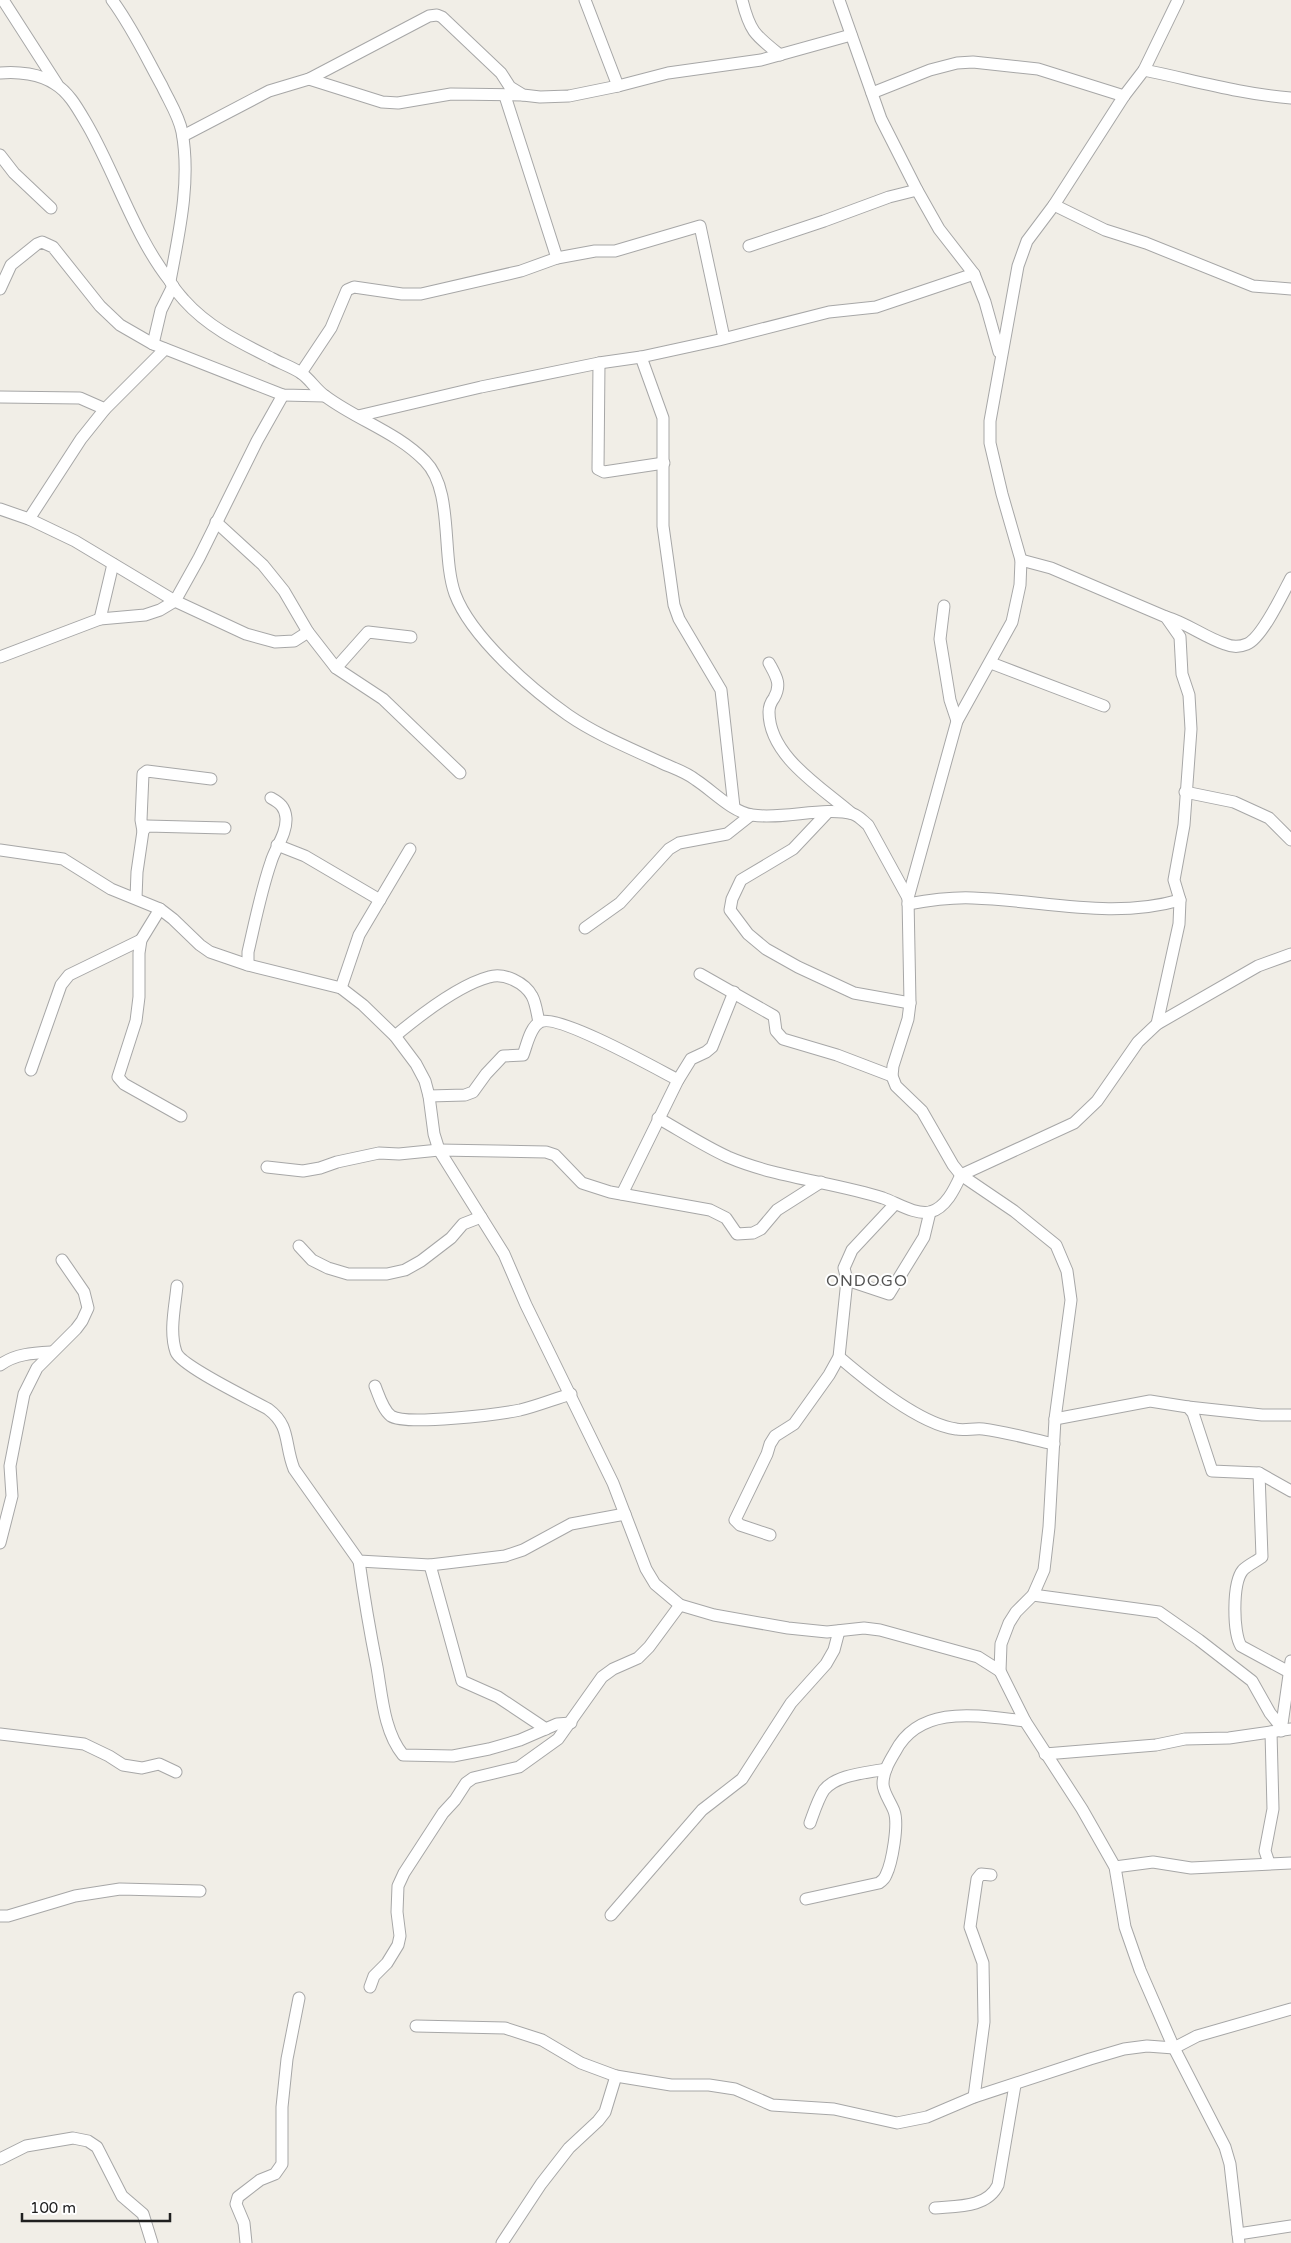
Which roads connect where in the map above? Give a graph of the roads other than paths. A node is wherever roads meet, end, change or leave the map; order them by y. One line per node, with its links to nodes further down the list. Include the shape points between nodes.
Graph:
1 (3, 0): 12 (street)
2 (112, 0): 19 (street, via 174,109)
3 (585, 0): 13 (street)
4 (742, 0): 8 (street, via 748,23 759,38)
5 (839, 0): 7 (street)
6 (1178, 0): 9 (street)
7 (850, 35): 8 (street); 14 (street)
8 (780, 55): 13 (street, via 668,73)
9 (1144, 70): 17 (street); 18 (street, via 1218,88)
10 (0, 73): 12 (street, via 42,77)
11 (308, 80): 15 (street, via 394,33 437,15 501,72 510,87); 16 (street, via 382,102 398,103 451,94); 19 (street, via 269,91)
12 (56, 84): 27 (street, via 73,101 87,125 147,245)
13 (618, 86): 15 (street, via 569,96)
14 (872, 93): 17 (street, via 930,70 957,62 973,62 1038,69); 21 (street, via 881,119)
15 (523, 95): 16 (street)
16 (505, 96): 25 (street)
17 (1124, 96): 22 (street)
18 (1291, 98)
19 (183, 136): 27 (street, via 183,207)
20 (0, 155): 23 (street)
21 (917, 190): 24 (street, via 889,196); 26 (street, via 939,229)
22 (1054, 205): 29 (street, via 1105,230 1155,246 1253,286); 33 (street, via 1027,242 1018,266)
23 (51, 208)
24 (749, 246)
25 (557, 258): 30 (street, via 615,251 700,226); 36 (street, via 521,271 421,294 354,287 347,290 331,328)
26 (974, 274): 30 (street, via 876,306 829,312); 33 (street)
27 (172, 284): 31 (street, via 161,310); 36 (street, via 191,308 210,324 232,339)
28 (0, 289): 31 (street, via 11,265 37,244 48,243 100,306 120,325)
29 (1291, 289)
30 (724, 338): 34 (street)
31 (153, 344): 32 (street)
32 (166, 349): 37 (street); 40 (street)
33 (1000, 356): 46 (street, via 990,421 990,443)
34 (642, 357): 35 (street); 42 (street, via 663,418)
35 (599, 363): 41 (street); 42 (street, via 598,469 604,472)
36 (301, 373): 38 (street)
37 (283, 395): 38 (street); 45 (street)
38 (325, 396): 41 (street)
39 (0, 397): 40 (street, via 80,398)
40 (104, 409): 44 (street)
41 (358, 416): 65 (street, via 408,446 427,462 437,477 442,491 455,594 482,638 533,687 569,715 693,778)
42 (664, 463): 65 (street, via 663,526 674,605 679,620 721,690)
43 (0, 509): 44 (street)
44 (29, 519): 47 (street, via 75,541)
45 (216, 522): 49 (street); 53 (street, via 263,565 284,591)
46 (1021, 560): 51 (street, via 1051,568); 57 (street, via 1020,585 1012,622)
47 (112, 564): 49 (street); 52 (street)
48 (1291, 578): 51 (street, via 1265,625 1249,644 1238,647 1225,644)
49 (175, 601): 52 (street, via 145,615); 53 (street, via 246,634 275,642 294,641)
50 (944, 606): 60 (street, via 940,638 950,700)
51 (1166, 617): 63 (street, via 1180,637 1182,674 1189,695 1191,729)
52 (100, 619): 55 (street)
53 (308, 632): 58 (street)
54 (411, 637): 58 (street, via 368,632)
55 (0, 657)
56 (769, 663): 67 (street, via 779,690 768,710 774,736 788,759)
57 (991, 663): 59 (street); 60 (street)
58 (336, 668): 61 (street, via 383,699)
59 (1104, 706)
60 (958, 721): 78 (street)
61 (460, 773)
62 (211, 779): 70 (street, via 147,771 143,774)
63 (1185, 792): 71 (street, via 1234,802 1268,818); 77 (street, via 1184,825 1174,880)
64 (271, 798): 72 (street, via 285,810 285,830)
65 (734, 807): 68 (street)
66 (827, 813): 67 (street); 68 (street); 87 (street, via 793,849 741,880 730,910 748,934 766,949 798,967 854,993)
67 (851, 813): 78 (street, via 868,825)
68 (751, 815): 80 (street, via 727,834 669,849 620,903)
69 (225, 828): 70 (street, via 147,826)
70 (143, 831): 75 (street)
71 (1291, 840)
72 (277, 845): 76 (street, via 305,856); 83 (street, via 248,952)
73 (410, 849): 76 (street)
74 (0, 850): 75 (street, via 63,859 111,889)
75 (136, 898): 79 (street)
76 (380, 900): 85 (street, via 359,935)
77 (1180, 900): 78 (street, via 1128,910 972,897); 89 (street, via 1174,953)
78 (908, 901): 87 (street)
79 (160, 909): 81 (street); 83 (street, via 210,952)
80 (585, 928)
81 (141, 940): 91 (street, via 69,976 61,985); 95 (street, via 136,1021 118,1077 124,1084)
82 (1290, 955): 89 (street, via 1258,966)
83 (248, 965): 85 (street)
84 (700, 974): 86 (street)
85 (341, 988): 90 (street)
86 (734, 992): 92 (street, via 774,1016 776,1031 783,1038); 93 (street, via 712,1047 691,1059)
87 (910, 1003): 92 (street)
88 (539, 1022): 90 (street, via 526,988 503,976 490,976 456,992); 93 (street, via 556,1021 580,1030); 94 (street, via 533,1028 522,1055 504,1056 474,1092)
89 (1157, 1024): 99 (street, via 1138,1042 1097,1101 1074,1123)
90 (395, 1036): 94 (street, via 416,1064)
91 (31, 1070)
92 (892, 1076): 99 (street, via 896,1086 922,1111)
93 (678, 1080): 96 (street)
94 (429, 1096): 97 (street)
95 (181, 1116)
96 (658, 1118): 100 (street, via 729,1157); 101 (street)
97 (439, 1150): 98 (street, via 379,1153 302,1171); 101 (street, via 546,1152 555,1155 582,1183); 104 (street)
98 (267, 1167)
99 (961, 1175): 103 (street, via 952,1193); 116 (street, via 1056,1245 1067,1270 1071,1300)
100 (821, 1182): 101 (street, via 777,1210 761,1228 744,1235 737,1234 726,1218 710,1210); 102 (street)
101 (622, 1194)
102 (895, 1204): 103 (street); 107 (street, via 852,1250 844,1268)
103 (930, 1212): 107 (street, via 924,1237 889,1294)
104 (481, 1217): 105 (street, via 463,1224 451,1238 422,1260 405,1270 387,1274 348,1274 328,1268 312,1260); 113 (street, via 504,1254)
105 (299, 1246)
106 (62, 1260): 109 (street, via 87,1297 88,1308 76,1329)
107 (847, 1280): 110 (street)
108 (176, 1286): 123 (street, via 173,1334 176,1354 192,1367 279,1417 286,1430 288,1453 294,1469)
109 (51, 1352): 111 (street, via 9,1358); 122 (street, via 36,1368 24,1394 10,1466 12,1496)
110 (839, 1357): 117 (street, via 864,1378 934,1423); 121 (street, via 794,1424 775,1436 735,1520 740,1525)
111 (0, 1365)
112 (376, 1386): 113 (street, via 386,1411 400,1420 519,1410)
113 (571, 1394): 120 (street)
114 (1188, 1407): 115 (street, via 1262,1415); 116 (street, via 1150,1401); 118 (street, via 1193,1413 1212,1471)
115 (1291, 1414)
116 (1055, 1419): 117 (street)
117 (1054, 1444): 125 (street, via 1044,1570)
118 (1259, 1473): 119 (street); 128 (street, via 1262,1557 1242,1571 1237,1588 1235,1629 1241,1646)
119 (1291, 1491)
120 (625, 1514): 124 (street, via 571,1524 505,1556); 126 (street, via 646,1569 656,1584)
121 (770, 1535)
122 (0, 1543)
123 (359, 1561): 124 (street); 132 (street, via 386,1720 395,1745 403,1755 471,1753 520,1740)
124 (430, 1565): 132 (street, via 462,1681 498,1698)
125 (1033, 1595): 129 (street, via 1016,1612 1005,1633 1001,1644); 133 (street, via 1160,1612 1252,1681)
126 (680, 1605): 127 (street, via 714,1615 788,1628); 131 (street, via 638,1658 602,1677)
127 (839, 1631): 129 (street, via 880,1630 978,1657); 145 (street, via 826,1664 791,1703 742,1779 702,1810)
128 (1290, 1667): 133 (street)
129 (1000, 1671): 130 (street)
130 (1025, 1721): 135 (street); 136 (street, via 967,1714 940,1717 919,1726 900,1742)
131 (571, 1723): 132 (street); 147 (street, via 558,1739 519,1767 473,1778 443,1813 398,1886 398,1945 374,1976)
132 (546, 1729)
133 (1281, 1730): 135 (street, via 1229,1738 1185,1739 1156,1745); 139 (street, via 1265,1851)
134 (0, 1734): 137 (street, via 84,1744 123,1765 142,1768 159,1764)
135 (1045, 1754): 141 (street)
136 (886, 1768): 138 (street, via 841,1778 830,1784 823,1791); 144 (street, via 882,1786 895,1813 892,1858 886,1876 871,1886)
137 (176, 1772)
138 (810, 1823)
139 (1269, 1863): 140 (street); 141 (street, via 1191,1868 1153,1862)
140 (1291, 1863)
141 (1115, 1866): 151 (street, via 1126,1927 1140,1970)
142 (991, 1875): 154 (street, via 981,1874 977,1879 970,1927 983,1962 984,2022)
143 (200, 1891): 146 (street, via 120,1889 75,1896)
144 (806, 1899)
145 (611, 1915)
146 (0, 1916)
147 (370, 1987)
148 (299, 1998): 160 (street, via 282,2107 282,2164 275,2174 260,2180 238,2197 236,2204 244,2223)
149 (1291, 2009): 151 (street, via 1198,2036)
150 (416, 2026): 152 (street, via 505,2028 542,2040 581,2063)
151 (1174, 2048): 153 (street, via 1147,2046 1124,2049); 158 (street, via 1225,2147 1230,2164)
152 (616, 2076): 154 (street, via 671,2085 735,2089 772,2105 834,2109 897,2124 927,2117); 161 (street, via 605,2112 569,2148)
153 (1015, 2085): 154 (street); 156 (street, via 994,2194 986,2200)
154 (974, 2097)
155 (0, 2159): 159 (street, via 26,2146 73,2138 88,2141 97,2147 122,2196 143,2214)
156 (935, 2208)
157 (1291, 2226): 158 (street)
158 (1238, 2238)
159 (152, 2243)
160 (246, 2243)
161 (502, 2243)

